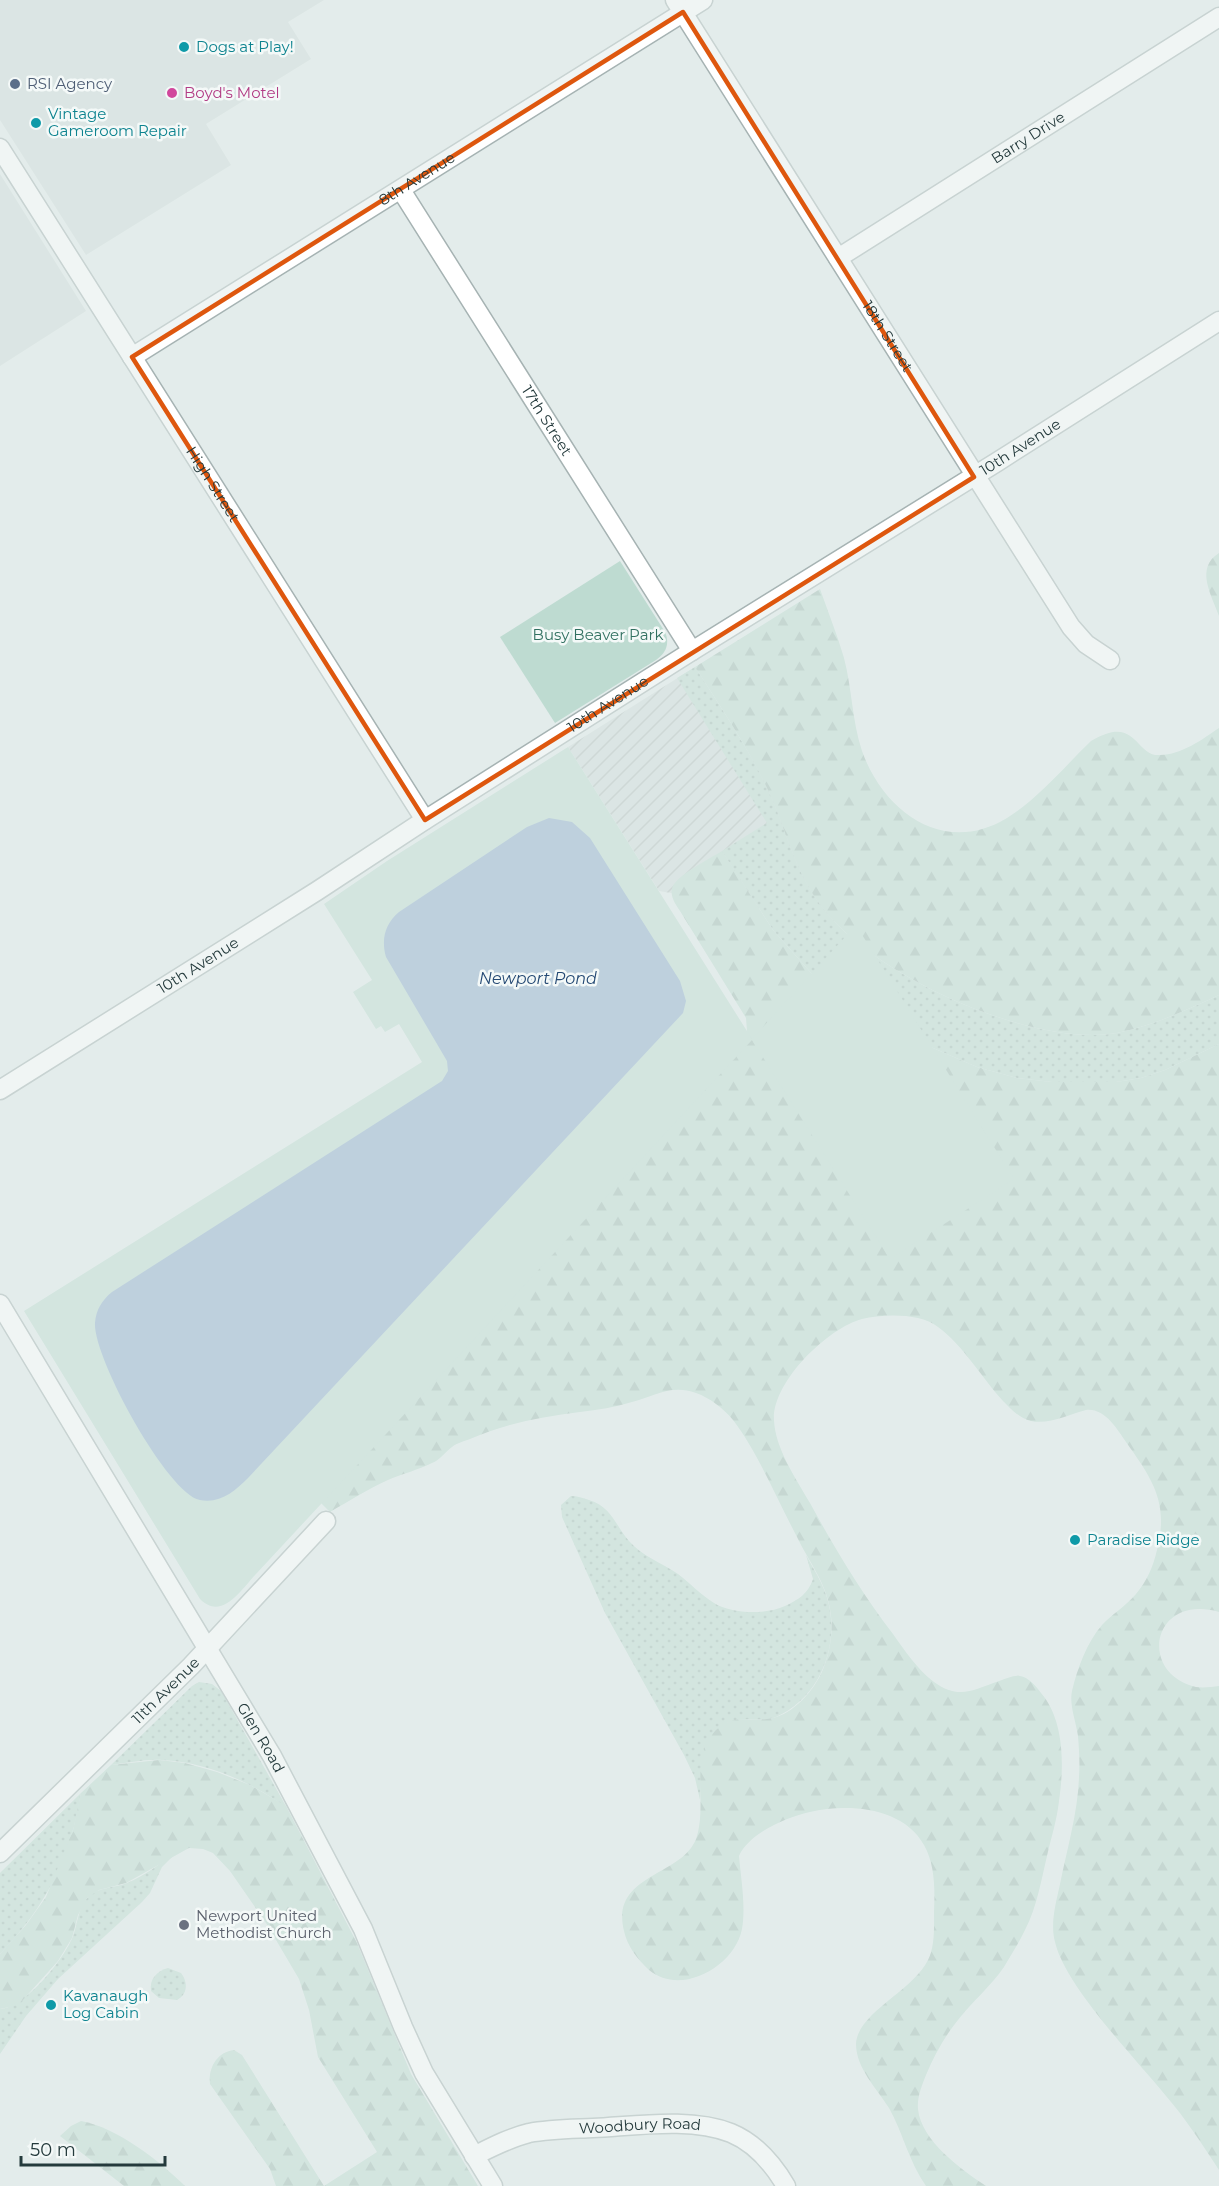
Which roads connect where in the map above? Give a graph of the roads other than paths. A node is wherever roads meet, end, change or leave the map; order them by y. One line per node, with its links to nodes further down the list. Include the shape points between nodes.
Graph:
1 (703, 0): 2 (street, 8th Avenue)
2 (679, 6): 5 (street, 8th Avenue); 6 (street, 18th Street)
3 (1219, 17): 6 (street, Barry Drive)
4 (0, 148): 8 (street, High Street)
5 (401, 190): 8 (street, 8th Avenue); 10 (street, 17th Street)
6 (838, 258): 9 (street, 18th Street)
7 (1219, 321): 9 (street, 10th Avenue)
8 (132, 357): 12 (street, High Street)
9 (974, 477): 10 (street, 10th Avenue); 11 (street, 18th Street, via 1076,634)
10 (692, 651): 12 (street, 10th Avenue)
11 (1110, 660)
12 (425, 820): 13 (street, 10th Avenue)
13 (0, 1090)
14 (0, 1304): 16 (street, Glen Road)
15 (326, 1521): 16 (street, 11th Avenue)
16 (208, 1648): 17 (street, 11th Avenue); 18 (street, Glen Road, via 268,1749 350,1903 414,2053)
17 (0, 1853)
18 (474, 2156): 19 (street, Glen Road); 20 (street, Woodbury Road, via 531,2133 684,2125 732,2133 766,2158)
19 (493, 2186)
20 (786, 2186)

